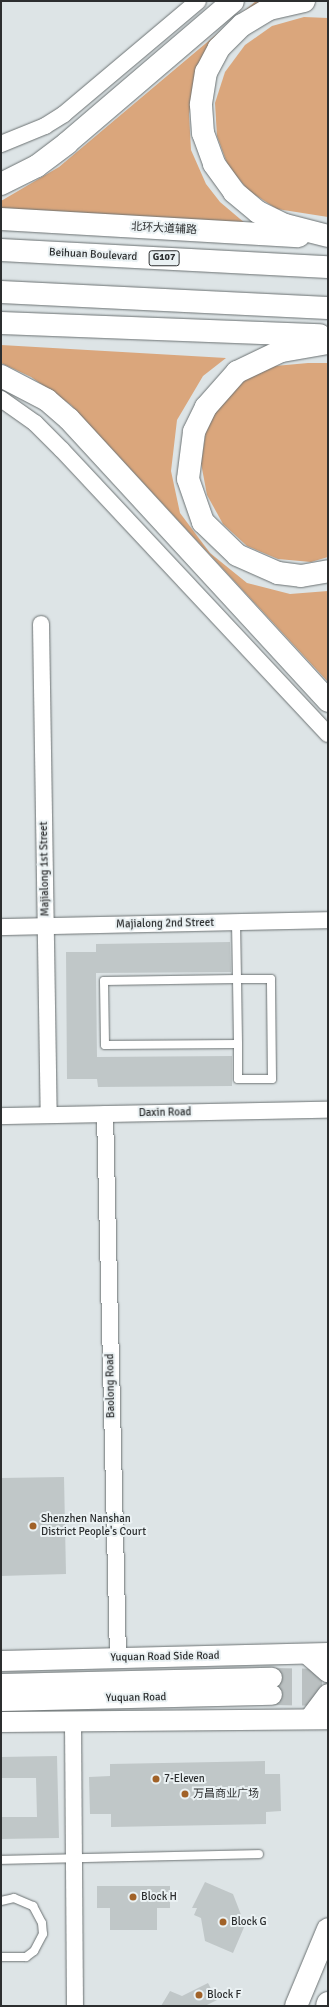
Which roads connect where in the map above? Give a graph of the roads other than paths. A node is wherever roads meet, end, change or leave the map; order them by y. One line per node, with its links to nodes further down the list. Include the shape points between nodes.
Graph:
1 (198, 1): 4 (street, via 64,114 45,126)
2 (233, 1): 5 (main road, via 67,143 37,166)
3 (304, 1): 7 (main road, via 269,10 242,25 219,48 206,72 201,105 203,133 214,164 234,192 258,212 285,225)
4 (1, 144)
5 (1, 184)
6 (1, 219): 7 (main road, 北环大道辅路)
7 (328, 236)
8 (1, 250): 9 (main road, Beihuan Boulevard / G107)
9 (328, 266)
10 (1, 292): 11 (main road)
11 (328, 308)
12 (1, 323): 13 (main road)
13 (328, 336)
14 (328, 343): 17 (main road, via 281,351 237,372 206,407 194,432 188,479 203,522 237,555 278,573 300,576)
15 (1, 376): 19 (main road, via 47,400 69,419)
16 (1, 399): 20 (street, via 35,423 62,450)
17 (328, 571)
18 (41, 624): 23 (street, Majialong 1st Street)
19 (328, 701)
20 (328, 734)
21 (328, 920): 22 (street, Majialong 2nd Street)
22 (236, 922): 23 (street, Majialong 2nd Street); 25 (lane)
23 (46, 926): 24 (street, Majialong 2nd Street); 29 (street, Majialong 1st Street)
24 (1, 927)
25 (237, 979): 26 (lane); 26 (lane, via 271,979 272,1079 238,1079); 26 (lane, via 104,981 105,1045)
26 (238, 1044)
27 (328, 1110): 28 (street, Daxin Road)
28 (106, 1114): 29 (street, Daxin Road); 33 (street, Baolong Road)
29 (49, 1115): 30 (street, Daxin Road)
30 (1, 1116)
31 (328, 1652): 32 (street, Yuquan Road Side Road)
32 (307, 1654): 33 (street, Yuquan Road Side Road); 35 (street)
33 (118, 1658): 34 (street, Yuquan Road Side Road)
34 (1, 1660)
35 (328, 1672)
36 (1, 1684): 38 (street, Yuquan Road, via 272,1687)
37 (328, 1694): 39 (street)
38 (1, 1701)
39 (319, 1719): 41 (street)
40 (1, 1722): 41 (street)
41 (73, 1722): 43 (street)
42 (259, 1854): 43 (lane)
43 (76, 1858): 44 (lane); 49 (street)
44 (1, 1860)
45 (1, 1901): 47 (lane, via 14,1898 33,1906 42,1923 43,1934 34,1951 26,1957)
46 (328, 1929): 50 (main road)
47 (1, 1957)
48 (328, 2003): 51 (main road)
49 (75, 2006)
50 (296, 2006)
51 (327, 2006)

